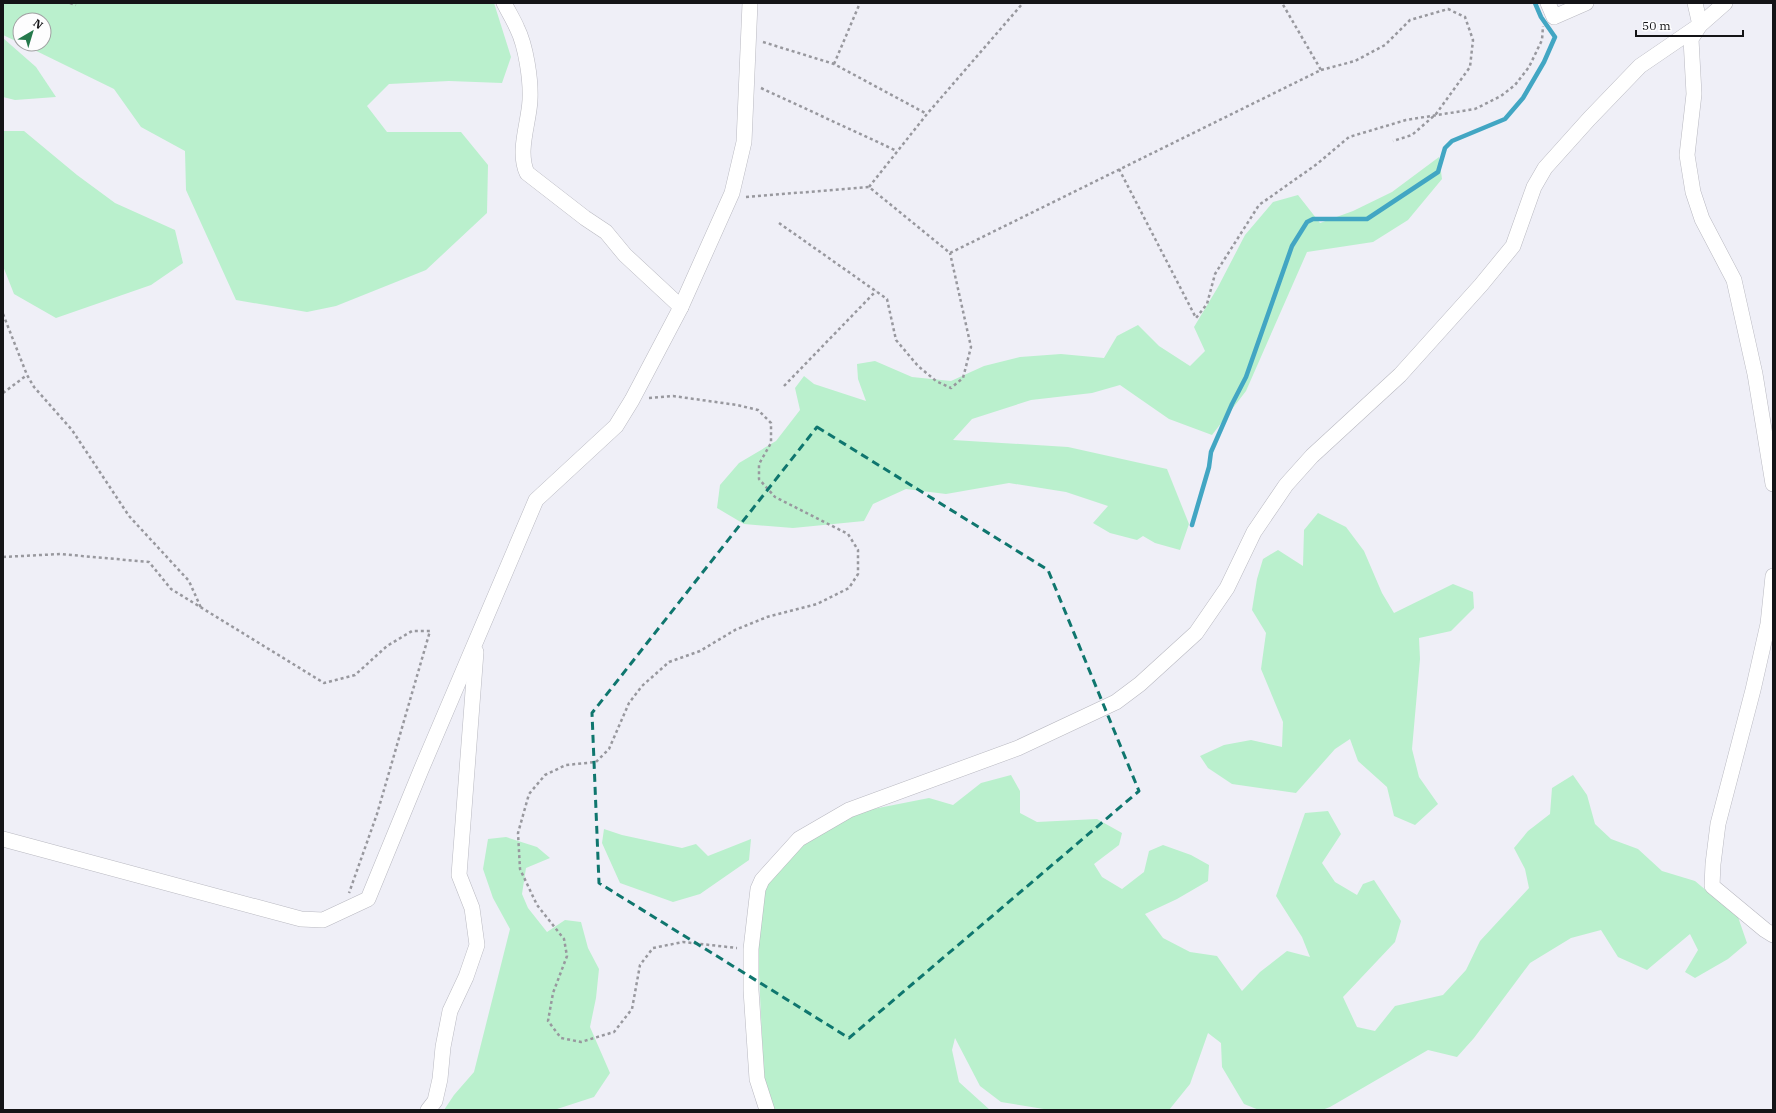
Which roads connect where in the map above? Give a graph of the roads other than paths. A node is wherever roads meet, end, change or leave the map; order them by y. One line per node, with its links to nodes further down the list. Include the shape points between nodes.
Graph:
1 (504, 3): 8 (street, via 518,29 527,64 530,99 523,152 527,173 606,232 625,255)
2 (750, 3): 8 (street, via 744,142 732,193)
3 (1548, 3): 4 (street, via 1554,17)
4 (1586, 3)
5 (1695, 3): 7 (street)
6 (1725, 3): 7 (street)
7 (1700, 25): 9 (street, via 1691,39 1694,94 1687,155 1693,192 1702,219 1734,280 1755,374); 15 (street, via 1640,66 1545,168 1534,187 1513,246 1400,376 1312,456 1286,485 1254,532 1227,588 1196,633 1140,684 1110,705 1018,748 849,810 799,839 762,880 758,889 751,949 751,990 757,1079)
8 (681, 306): 11 (street, via 616,426 536,500)
9 (1773, 484)
10 (1773, 576): 13 (street, via 1768,624 1718,824 1712,864 1712,886)
11 (477, 639): 12 (street, via 368,899 323,920 301,919); 14 (street, via 459,875 472,908 477,945 466,977 450,1010 440,1079 435,1101)
12 (3, 840)
13 (1773, 935)
14 (428, 1110)
15 (767, 1110)

